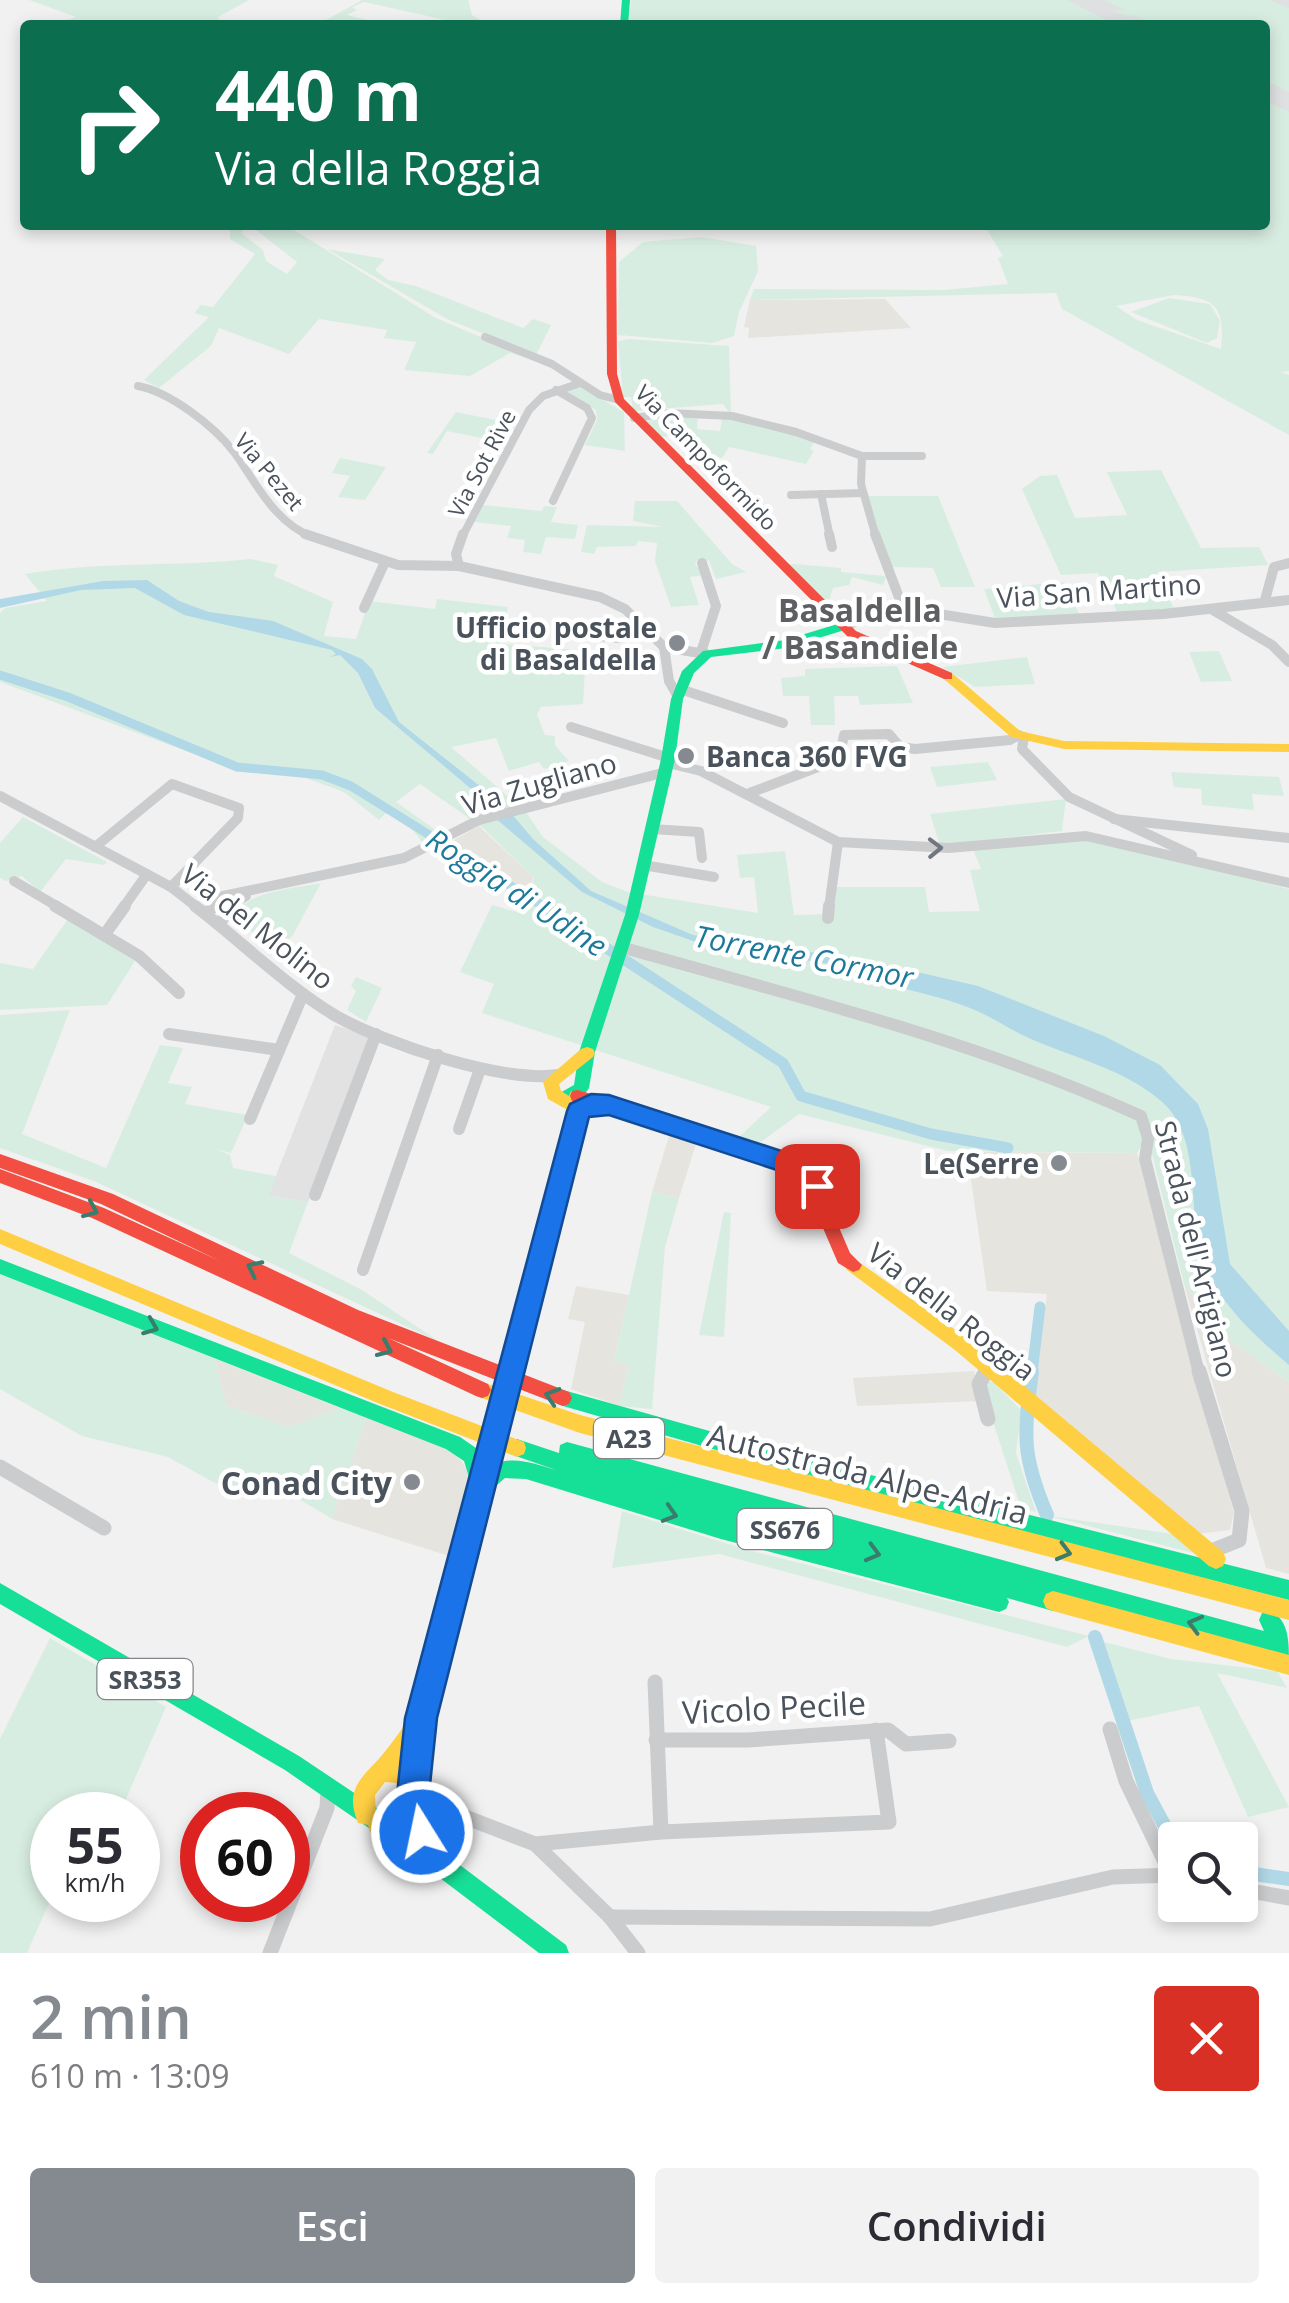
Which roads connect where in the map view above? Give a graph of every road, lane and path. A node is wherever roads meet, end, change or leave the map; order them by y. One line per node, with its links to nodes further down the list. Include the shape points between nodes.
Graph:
1 (611, 230): 6 (main road, Via Campoformido, via 612,374)
2 (486, 337): 3 (street)
3 (580, 383): 5 (street, Via Sot Rive); 6 (street)
4 (138, 386): 15 (street, Via Pezet, via 160,393 210,428 261,494 305,534)
5 (556, 390): 13 (street, via 592,418); 18 (street, Via Sot Rive, via 534,404 520,425 461,538)
6 (619, 400): 7 (main road, Via Campoformido)
7 (634, 418): 8 (street, via 732,416); 24 (main road, Via Campoformido)
8 (862, 456): 9 (street); 11 (street)
9 (922, 456)
10 (795, 477): 12 (street, via 794,495)
11 (863, 493): 12 (street); 21 (street, via 900,600)
12 (821, 494): 14 (street)
13 (553, 501)
14 (832, 547)
15 (385, 562): 18 (street, Via Pezet); 22 (street)
16 (1289, 562): 19 (street, via 1274,567)
17 (702, 563): 28 (street, via 719,608)
18 (459, 566): 25 (street, Via Pezet, via 616,602)
19 (1265, 600): 20 (street, Via San Martino); 23 (street, Via San Martino)
20 (1289, 600)
21 (896, 607): 23 (street, Via San Martino, via 986,623); 24 (street)
22 (364, 608)
23 (1211, 608): 29 (street, via 1271,641)
24 (844, 626): 28 (main road, via 789,644); 33 (main road, Via Campoformido, via 957,680)
25 (644, 628): 26 (street, via 619,638); 27 (street, Via Pezet)
26 (559, 632)
27 (664, 647): 28 (street); 30 (street, via 669,681)
28 (705, 654): 30 (main road)
29 (1289, 662)
30 (679, 692): 31 (street); 35 (main road)
31 (782, 723)
32 (571, 727): 35 (street)
33 (1021, 736): 34 (main road, via 1064,745); 36 (street, via 915,749 900,746 890,734 844,735 839,759); 38 (street, via 1022,749 1070,798)
34 (1289, 748)
35 (668, 764): 36 (street, via 701,771); 39 (main road); 51 (street, Via Zugliano, via 479,820 391,862)
36 (747, 794): 41 (street)
37 (0, 796): 42 (street, Via del Molino)
38 (1110, 819): 40 (street); 44 (street)
39 (652, 829): 43 (street, via 699,832); 45 (main road)
40 (1289, 838)
41 (838, 842): 44 (street, one-way to 44, via 949,848 1086,836); 55 (street)
42 (95, 847): 46 (street, Via del Molino); 50 (street, via 172,784 238,808 238,818)
43 (702, 858)
44 (1196, 860): 49 (street)
45 (643, 865): 47 (street); 58 (main road)
46 (147, 874): 50 (street, Via del Molino); 57 (street)
47 (714, 876)
48 (14, 882): 57 (street)
49 (1289, 883)
50 (171, 887): 52 (street, Via del Molino)
51 (254, 892): 53 (street, Via Zugliano); 56 (street, Via Zugliano, via 225,908)
52 (183, 896): 53 (street, Via Zugliano); 54 (street, Via del Molino)
53 (223, 896): 54 (street)
54 (207, 913): 56 (street, Via del Molino)
55 (828, 918)
56 (221, 922): 60 (street, Via del Molino)
57 (105, 934): 59 (street)
58 (620, 952): 66 (main road, via 599,1028); 82 (street, Strada dell'Artigiano, via 970,1046 1141,1116 1148,1173 1188,1336 1242,1512 1239,1540)
59 (180, 993)
60 (303, 994): 62 (street, Via del Molino); 63 (street)
61 (169, 1034): 63 (street)
62 (376, 1034): 64 (street, Via del Molino); 71 (street)
63 (279, 1050): 67 (street)
64 (438, 1055): 65 (street, Via del Molino); 75 (street)
65 (480, 1069): 66 (street, Via del Molino); 68 (street)
66 (571, 1089): 76 (main road, Via della Roggia, via 802,1169 817,1186 839,1253); 80 (main road, bridge, via 574,1128)
67 (250, 1119)
68 (460, 1129)
69 (0, 1161): 83 (main road, Autostrada Alpe-Adria / A23, one-way to 69, via 732,1448 530,1389 370,1324 107,1199)
70 (0, 1176): 86 (main road, Autostrada Alpe-Adria / A23, one-way to 86, via 98,1213 463,1383 580,1424)
71 (315, 1195)
72 (0, 1223): 78 (main road, via 146,1279)
73 (0, 1236): 78 (main road, via 136,1288 341,1381)
74 (0, 1266): 80 (main road, one-way to 80, via 453,1443 472,1456)
75 (363, 1270)
76 (987, 1368): 77 (street, via 979,1384); 82 (main road, Via della Roggia)
77 (988, 1419)
78 (512, 1440): 85 (main road, SS676)
79 (0, 1467): 81 (street)
80 (481, 1486): 89 (main road, one-way to 89, via 502,1469 526,1470 845,1563 1030,1610); 92 (main road)
81 (104, 1528)
82 (1212, 1556)
83 (1289, 1590)
84 (0, 1594): 97 (main road, SR353)
85 (1063, 1597): 88 (main road, SS676, one-way to 85); 89 (main road, SS676)
86 (1289, 1610)
87 (1269, 1620): 88 (main road)
88 (1284, 1643)
89 (1248, 1654): 90 (main road, SS676)
90 (1289, 1665)
91 (655, 1682): 95 (street)
92 (421, 1718): 98 (main road, via 402,1750); 100 (main road)
93 (1110, 1729): 107 (street, via 1126,1781)
94 (876, 1730): 95 (street, Vicolo Pecile); 96 (street, Vicolo Pecile, via 888,1730 906,1744); 105 (street, via 889,1822)
95 (656, 1740): 105 (street)
96 (949, 1741)
97 (292, 1763): 98 (main road, SR353, via 342,1781); 99 (main road, SR353)
98 (374, 1776): 100 (main road, SR353, via 397,1771); 102 (main road, via 362,1797)
99 (328, 1786): 102 (main road, SR353); 103 (street)
100 (417, 1798): 101 (street); 102 (main road, via 400,1821); 104 (main road, SR353)
101 (451, 1812): 104 (street, via 436,1814); 106 (street)
102 (365, 1815): 103 (street, via 336,1808); 108 (main road, SR353)
103 (322, 1821): 113 (street)
104 (422, 1832): 108 (main road, SR353)
105 (661, 1832): 106 (street)
106 (535, 1844): 112 (street)
107 (1158, 1844)
108 (436, 1861): 114 (main road, SR353)
109 (1158, 1874): 112 (street, via 1123,1875 930,1920)
110 (1258, 1892): 111 (street)
111 (1289, 1898)
112 (610, 1917): 115 (street)
113 (270, 1953)
114 (558, 1953)
115 (638, 1953)

